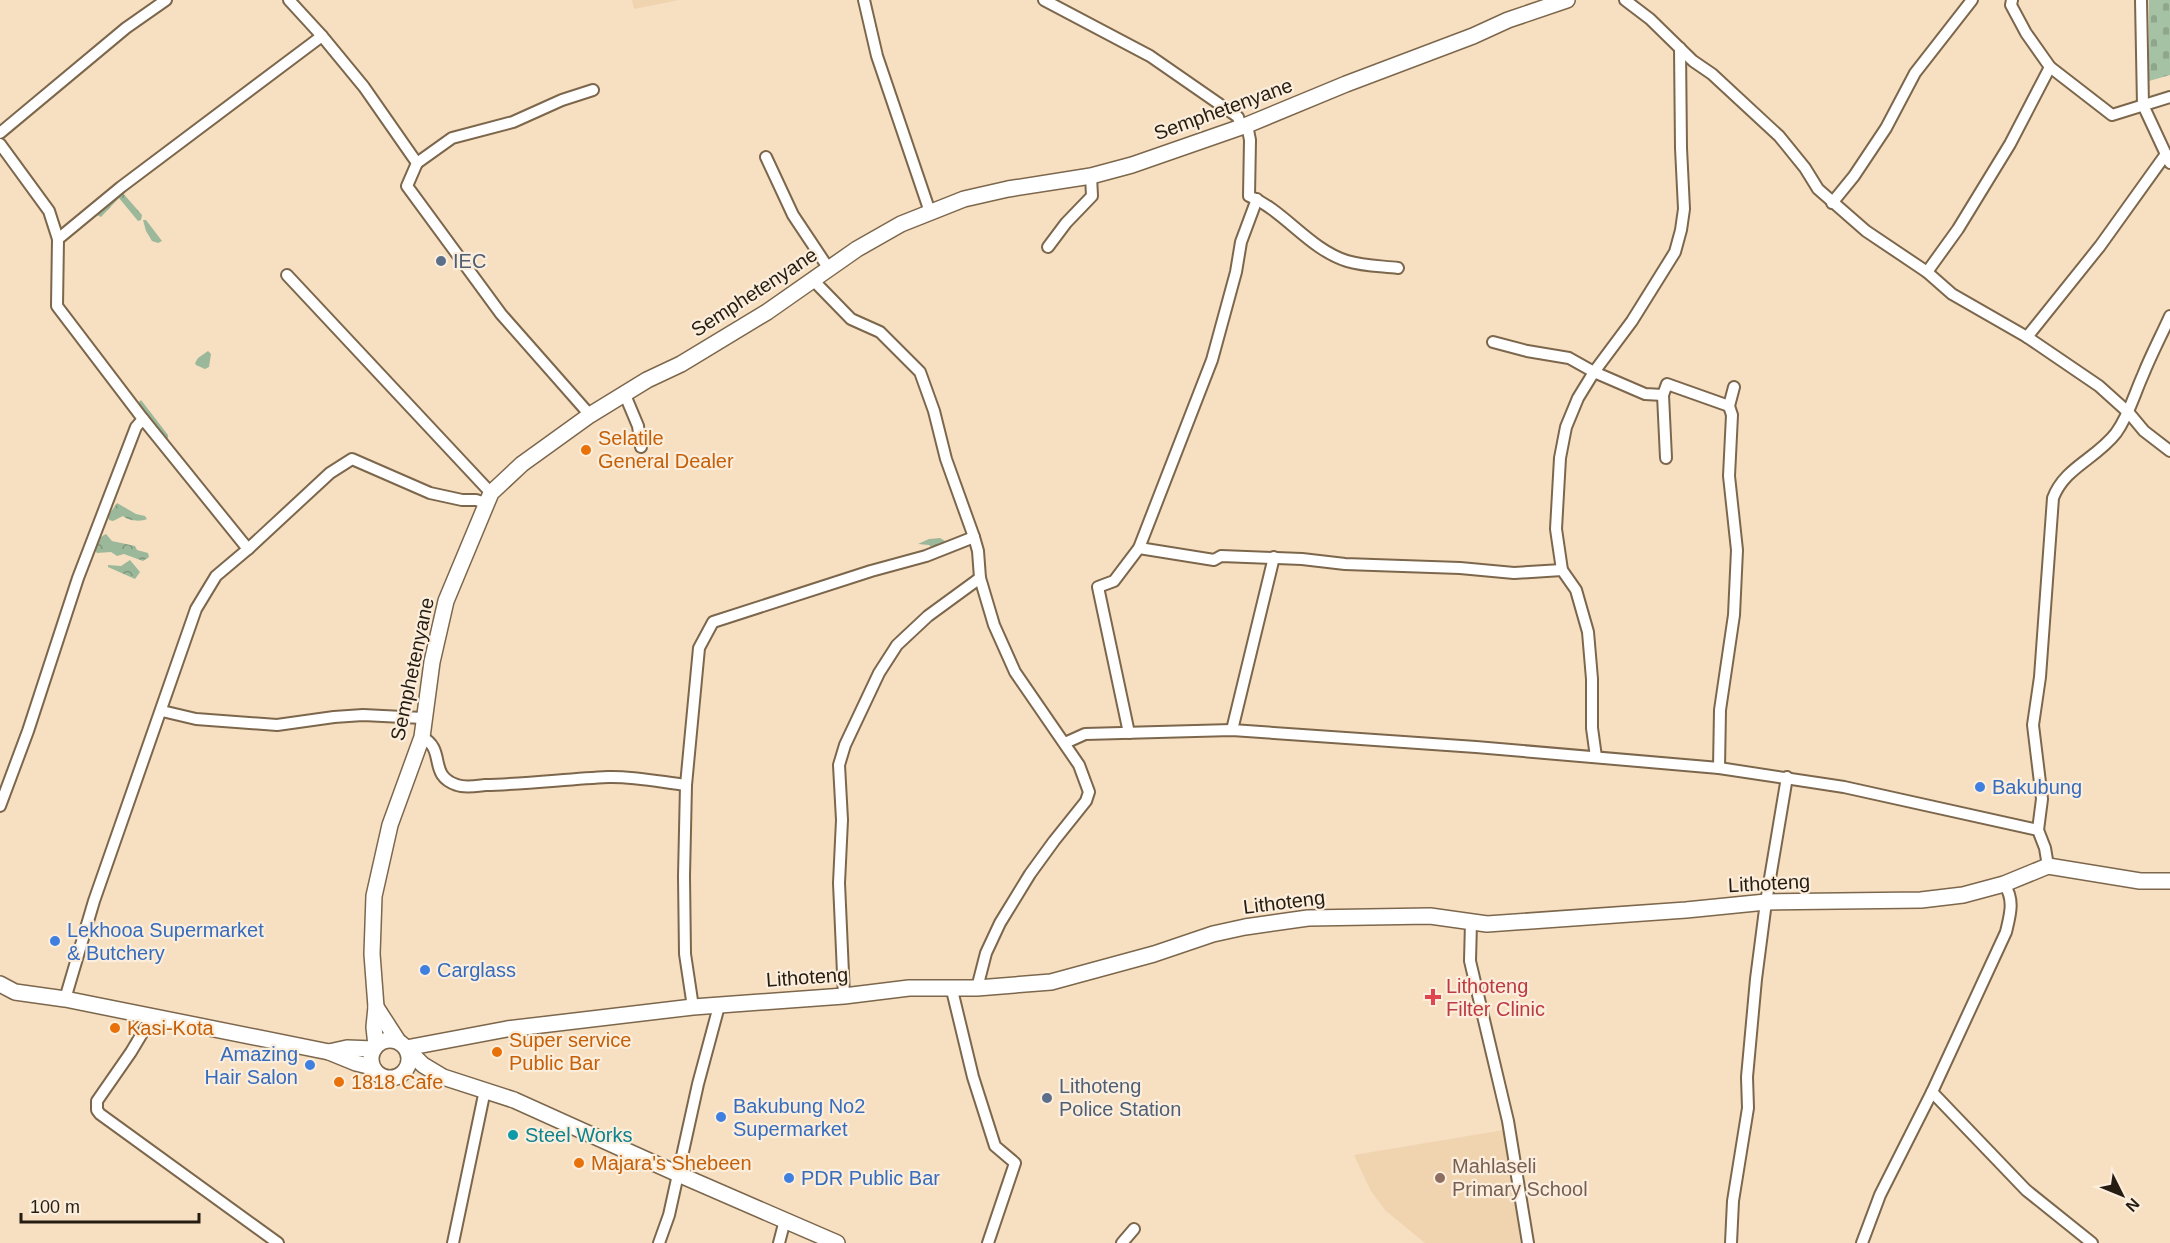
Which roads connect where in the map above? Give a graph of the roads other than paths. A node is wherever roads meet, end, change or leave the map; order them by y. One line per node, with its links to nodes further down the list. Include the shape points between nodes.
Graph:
1 (166, 0): 17 (street)
2 (289, 0): 10 (street)
3 (864, 0): 25 (street, via 877,56)
4 (1044, 0): 16 (street, via 1150,56 1238,117)
5 (1567, 0): 16 (main road, Semphetenyane)
6 (1625, 0): 11 (street)
7 (1972, 0): 24 (street, via 1916,73 1886,128)
8 (2141, 0): 15 (street)
9 (2009, 2): 12 (street)
10 (322, 36): 21 (street, via 364,87); 26 (street)
11 (1680, 48): 24 (street, via 1779,136); 36 (street, via 1682,230 1675,252)
12 (2050, 67): 15 (street, via 2112,115); 30 (street, via 2010,144)
13 (593, 90): 21 (street, via 513,122 452,138)
14 (2170, 97): 15 (street)
15 (2143, 105): 20 (street)
16 (1244, 126): 22 (main road, Semphetenyane); 23 (street, via 1250,140 1249,196)
17 (0, 133)
18 (0, 144): 26 (street, via 49,211)
19 (766, 157): 29 (street, via 793,215)
20 (2168, 158): 34 (street)
21 (417, 163): 42 (street, via 407,186 424,211 501,314)
22 (1091, 176): 25 (main road, Semphetenyane, via 1008,189); 27 (street, via 1092,196)
23 (1257, 199): 28 (street, via 1332,254 1347,261); 49 (street, via 1241,242 1212,360)
24 (1832, 203): 30 (street)
25 (930, 212): 29 (main road, Semphetenyane, via 901,224)
26 (58, 238): 43 (street, via 57,306)
27 (1048, 247)
28 (1398, 268)
29 (829, 269): 32 (main road, Semphetenyane)
30 (1927, 272): 34 (street, via 1952,294)
31 (287, 275): 47 (street)
32 (814, 281): 38 (main road, Semphetenyane); 48 (street, via 851,319 880,332 920,372)
33 (2170, 316): 41 (street)
34 (2027, 338): 41 (street, via 2099,386)
35 (1493, 342): 36 (street, via 1569,358)
36 (1594, 372): 39 (street, via 1645,394); 52 (street, via 1566,427 1560,458 1556,529)
37 (1734, 387): 40 (street)
38 (625, 394): 42 (main road, Semphetenyane); 44 (street, via 638,426)
39 (1663, 395): 40 (street, via 1667,384); 46 (street)
40 (1729, 406): 61 (street, via 1729,476 1737,550 1734,615 1720,710)
41 (2129, 413): 45 (street, via 2144,431); 65 (street, via 2109,441 2058,484 2053,498 2033,725 2042,799)
42 (590, 416): 47 (main road, Semphetenyane, via 522,464)
43 (144, 419): 50 (street); 64 (street, via 136,427 78,578)
44 (641, 447)
45 (2170, 451)
46 (1666, 458)
47 (488, 498): 50 (street, via 462,500 430,493 352,459 330,473); 55 (main road, Semphetenyane, via 446,601)
48 (974, 537): 53 (street); 63 (street, via 926,556 713,622 699,648)
49 (1138, 548): 51 (street, via 1214,560 1221,556); 57 (street, via 1114,581 1098,587)
50 (248, 549): 54 (street, via 216,576 204,592)
51 (1274, 557): 52 (street, via 1515,573); 56 (street)
52 (1562, 570): 60 (street, via 1576,590 1588,632)
53 (980, 578): 59 (street, via 994,625 1015,672); 76 (street, via 928,616 897,645 879,673 845,745 840,765 839,883)
54 (162, 711): 55 (street, via 196,720 276,725 363,715); 77 (street, via 94,901)
55 (423, 718): 58 (main road, Semphetenyane)
56 (1232, 730): 57 (street); 60 (street)
57 (1129, 733): 59 (street, via 1085,734)
58 (422, 737): 63 (street, via 435,749 437,764 446,780 459,786 611,777); 80 (main road, Semphetenyane, via 390,825 374,896 372,954)
59 (1065, 743): 73 (street, via 1085,780 1089,792 1086,801 1036,866 1000,923 986,953)
60 (1596, 758): 61 (street)
61 (1719, 768): 62 (street)
62 (1787, 777): 65 (street); 69 (street)
63 (686, 784): 79 (street, via 686,954)
64 (0, 806)
65 (2038, 830): 66 (street)
66 (2048, 866): 67 (main road, via 2140,881); 68 (main road, Lithoteng)
67 (2170, 881)
68 (2004, 884): 69 (main road, Lithoteng, via 1963,895 1921,900); 89 (street, via 2012,906 2006,932)
69 (1766, 902): 70 (main road, Lithoteng, via 1515,923); 101 (street, via 1749,1055 1748,1108 1733,1201)
70 (1471, 922): 73 (main road, Lithoteng, via 1430,916 1308,918 1214,934 1052,982); 100 (street, via 1470,961 1508,1121)
71 (0, 984): 74 (main road)
72 (951, 986): 73 (main road, Lithoteng); 76 (main road, Lithoteng); 98 (street, via 995,1146 1015,1163)
73 (977, 988)
74 (15, 992): 75 (main road); 77 (main road)
75 (0, 996)
76 (844, 996): 78 (main road, Lithoteng)
77 (65, 999): 81 (main road)
78 (719, 1006): 79 (main road, Lithoteng); 90 (street)
79 (693, 1007): 83 (main road, Lithoteng, via 507,1029)
80 (376, 1008): 82 (main road, Semphetenyane); 83 (main road)
81 (152, 1017): 84 (main road); 93 (street, via 97,1101 97,1110)
82 (375, 1047): 83 (main road, via 383,1041); 84 (main road); 85 (main road)
83 (404, 1047): 86 (main road, via 409,1066); 87 (main road)
84 (329, 1052): 85 (main road)
85 (372, 1067): 86 (main road, via 383,1078)
86 (402, 1075): 87 (main road)
87 (443, 1077): 88 (main road)
88 (485, 1090): 90 (main road); 94 (street)
89 (1932, 1092): 102 (street, via 1880,1195); 103 (street, via 2026,1190)
90 (678, 1174): 91 (main road); 95 (street)
91 (785, 1220): 96 (street); 97 (main road)
92 (1134, 1229): 99 (street)
93 (278, 1243)
94 (453, 1243)
95 (659, 1243)
96 (779, 1243)
97 (837, 1243)
98 (988, 1243)
99 (1122, 1243)
100 (1528, 1243)
101 (1731, 1243)
102 (1862, 1243)
103 (2092, 1243)

